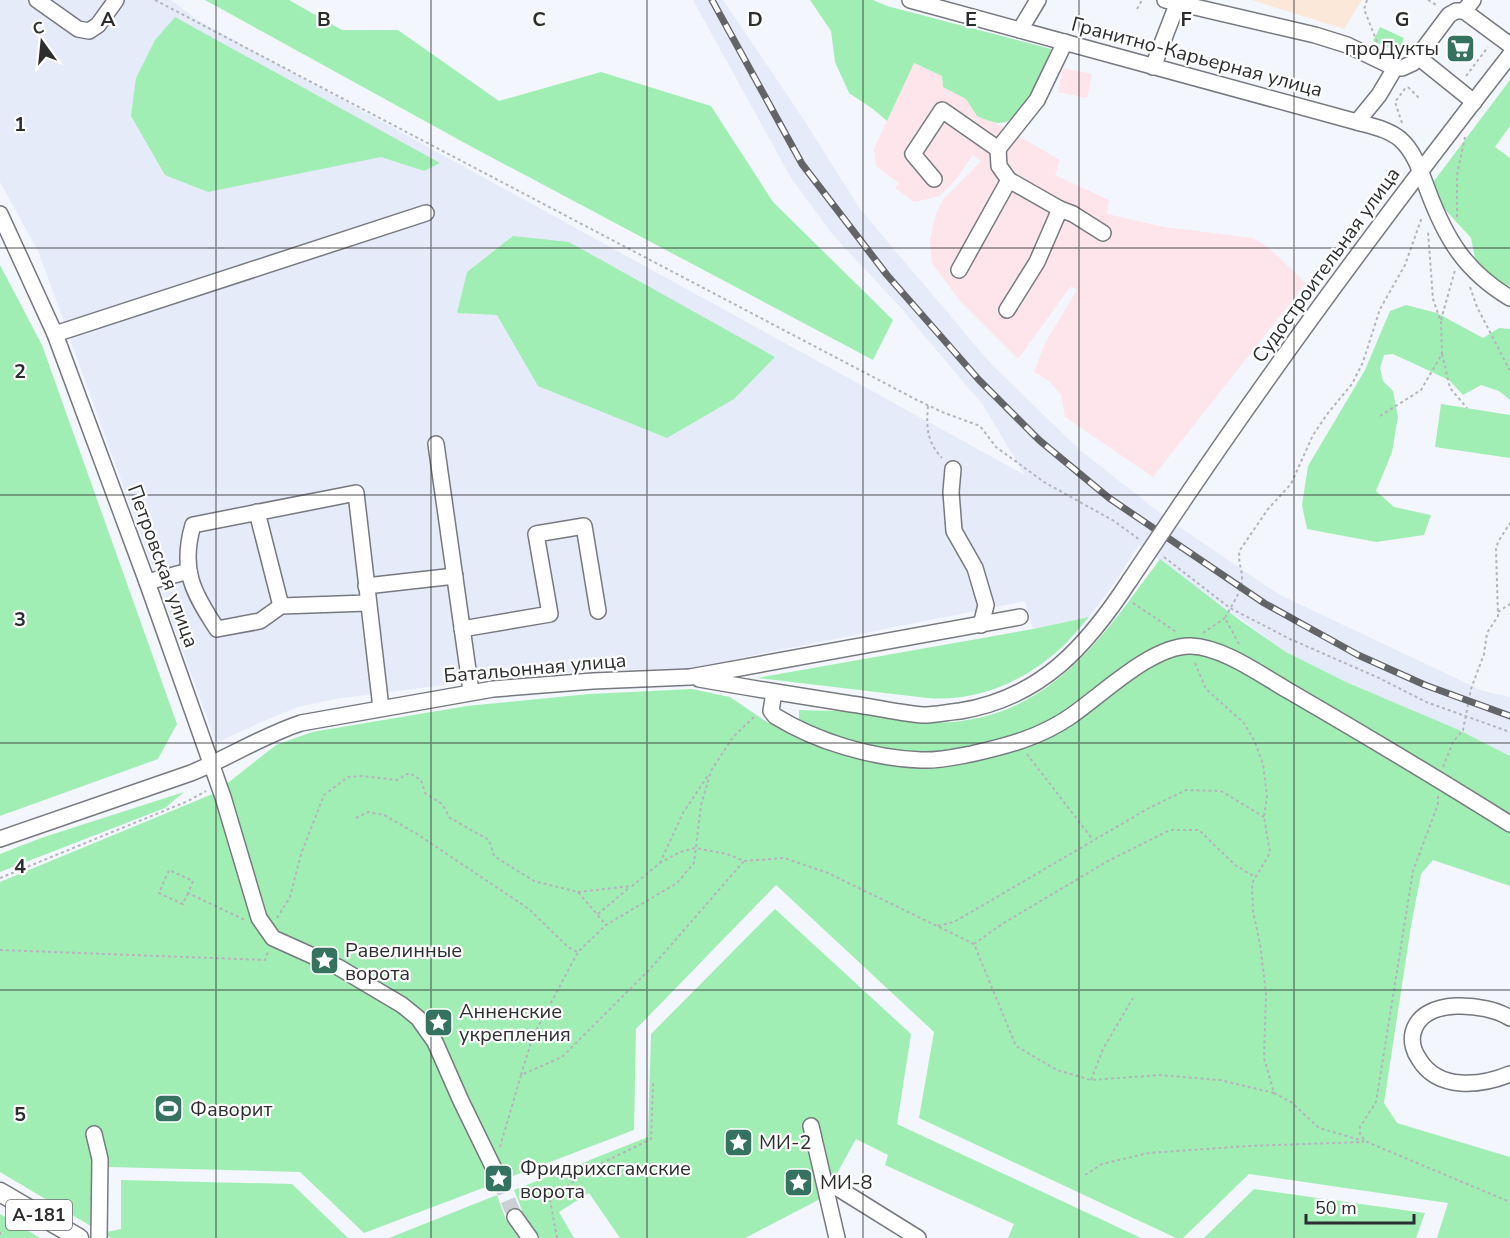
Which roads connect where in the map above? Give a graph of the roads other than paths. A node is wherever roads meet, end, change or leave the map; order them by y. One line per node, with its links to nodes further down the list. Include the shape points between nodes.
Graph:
1 (37, 0): 2 (street, via 78,29 88,31 98,25)
2 (116, 0)
3 (909, 0): 7 (street, Гранитно-Карьерная улица)
4 (1038, 0): 7 (street)
5 (1172, 1): 12 (street, via 1315,35); 13 (street)
6 (1468, 6): 9 (street); 11 (street, via 1449,15)
7 (1020, 30): 8 (street, Гранитно-Карьерная улица)
8 (1065, 42): 13 (street, Гранитно-Карьерная улица); 16 (street, via 1037,100)
9 (1510, 45)
10 (1510, 55): 14 (street, Судостроительная улица)
11 (1418, 57): 12 (street, via 1413,63); 14 (street)
12 (1393, 66): 15 (street, via 1380,93)
13 (1153, 67): 15 (street, Гранитно-Карьерная улица)
14 (1474, 102): 17 (street, Судостроительная улица)
15 (1357, 122): 17 (street, Гранитно-Карьерная улица, via 1403,141)
16 (998, 149): 18 (street, via 942,110 913,154); 19 (street, via 999,166)
17 (1421, 171): 25 (street, via 1459,256 1488,284); 43 (street, Судостроительная улица, bridge, via 1298,336 1097,627 1048,676 997,702 925,715)
18 (934, 179)
19 (1009, 180): 20 (street); 24 (street)
20 (1060, 209): 23 (street); 26 (street, via 1037,262)
21 (426, 213): 27 (street)
22 (0, 214): 27 (street, Петровская улица)
23 (1103, 233)
24 (959, 270)
25 (1510, 298)
26 (1007, 310)
27 (56, 334): 33 (street, Петровская улица)
28 (436, 444): 32 (street)
29 (953, 469): 39 (street, via 954,531 975,568 986,605)
30 (257, 512): 31 (street, via 193,525 187,546); 34 (street, via 356,493); 36 (street)
31 (189, 571): 33 (street); 36 (street, via 198,599 217,629 260,621)
32 (455, 576): 34 (street); 40 (street)
33 (147, 582): 45 (street, Петровская улица)
34 (366, 586): 35 (street)
35 (368, 603): 36 (street); 44 (street)
36 (281, 606)
37 (598, 611): 40 (street, via 584,526 537,534 550,614)
38 (1020, 617): 39 (street, Батальонная улица)
39 (981, 625): 41 (street, Батальонная улица)
40 (462, 629): 42 (street)
41 (690, 677): 42 (street, Батальонная улица); 43 (street)
42 (471, 692): 44 (street, Батальонная улица)
43 (774, 692): 46 (street, via 771,711 781,720 850,748 924,761 1039,735 1154,656 1191,646 1217,652 1249,669)
44 (381, 708): 45 (street, Батальонная улица, via 291,726)
45 (212, 764): 47 (street, Батальонная улица); 52 (street, Петровская улица, via 255,907 270,934 331,964 418,1018 435,1042)
46 (1510, 824)
47 (0, 839)
48 (1509, 1017): 49 (street, via 1458,1004 1441,1008 1424,1017 1413,1031 1413,1045 1426,1071 1440,1078 1476,1083)
49 (1510, 1074)
50 (811, 1126): 59 (street)
51 (94, 1134): 57 (street, via 100,1159)
52 (499, 1179)
53 (836, 1187): 60 (street)
54 (0, 1192): 56 (main road, А-181)
55 (515, 1217): 58 (street)
56 (79, 1238)
57 (99, 1238)
58 (530, 1238)
59 (837, 1238)
60 (918, 1238)

